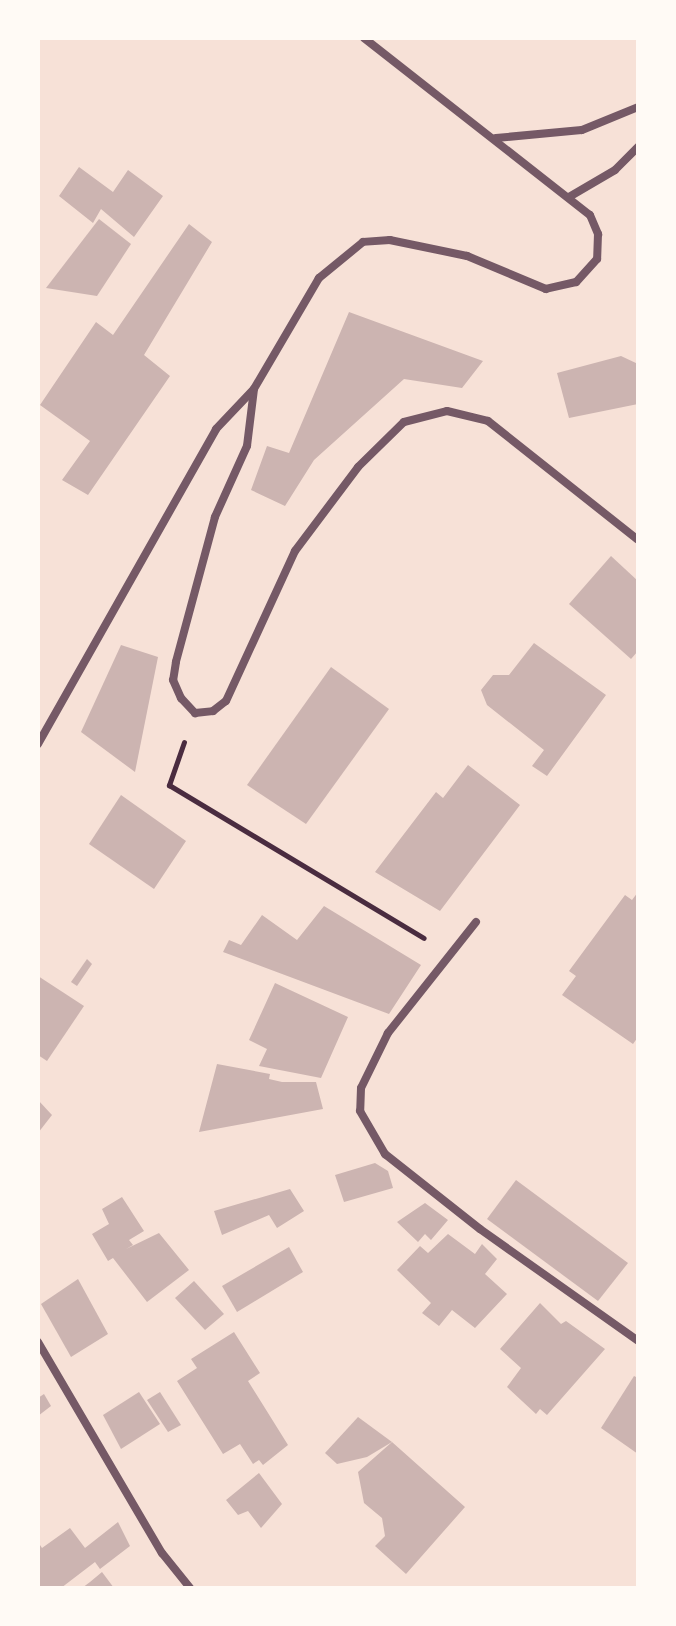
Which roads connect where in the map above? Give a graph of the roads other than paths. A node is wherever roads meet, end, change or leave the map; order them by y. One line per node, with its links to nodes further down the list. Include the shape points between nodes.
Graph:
1 (364, 38): 3 (street)
2 (638, 107): 3 (street, via 582,130)
3 (496, 138): 5 (street)
4 (638, 147): 5 (street, via 615,170)
5 (569, 197): 6 (street, via 590,215 598,234 597,259 576,282 546,289 467,256 390,240 363,242 319,278)
6 (254, 389): 7 (street, via 247,446 215,517 176,662 173,680 195,713 213,711 226,701 295,551 358,467 404,422 447,411 488,421); 8 (street, via 216,429)
7 (638, 540)
8 (38, 744)
9 (476, 922): 10 (street, via 388,1033 370,1065 360,1111 385,1154)
10 (638, 1341)
11 (38, 1342): 12 (street, via 162,1553)
12 (190, 1588)

